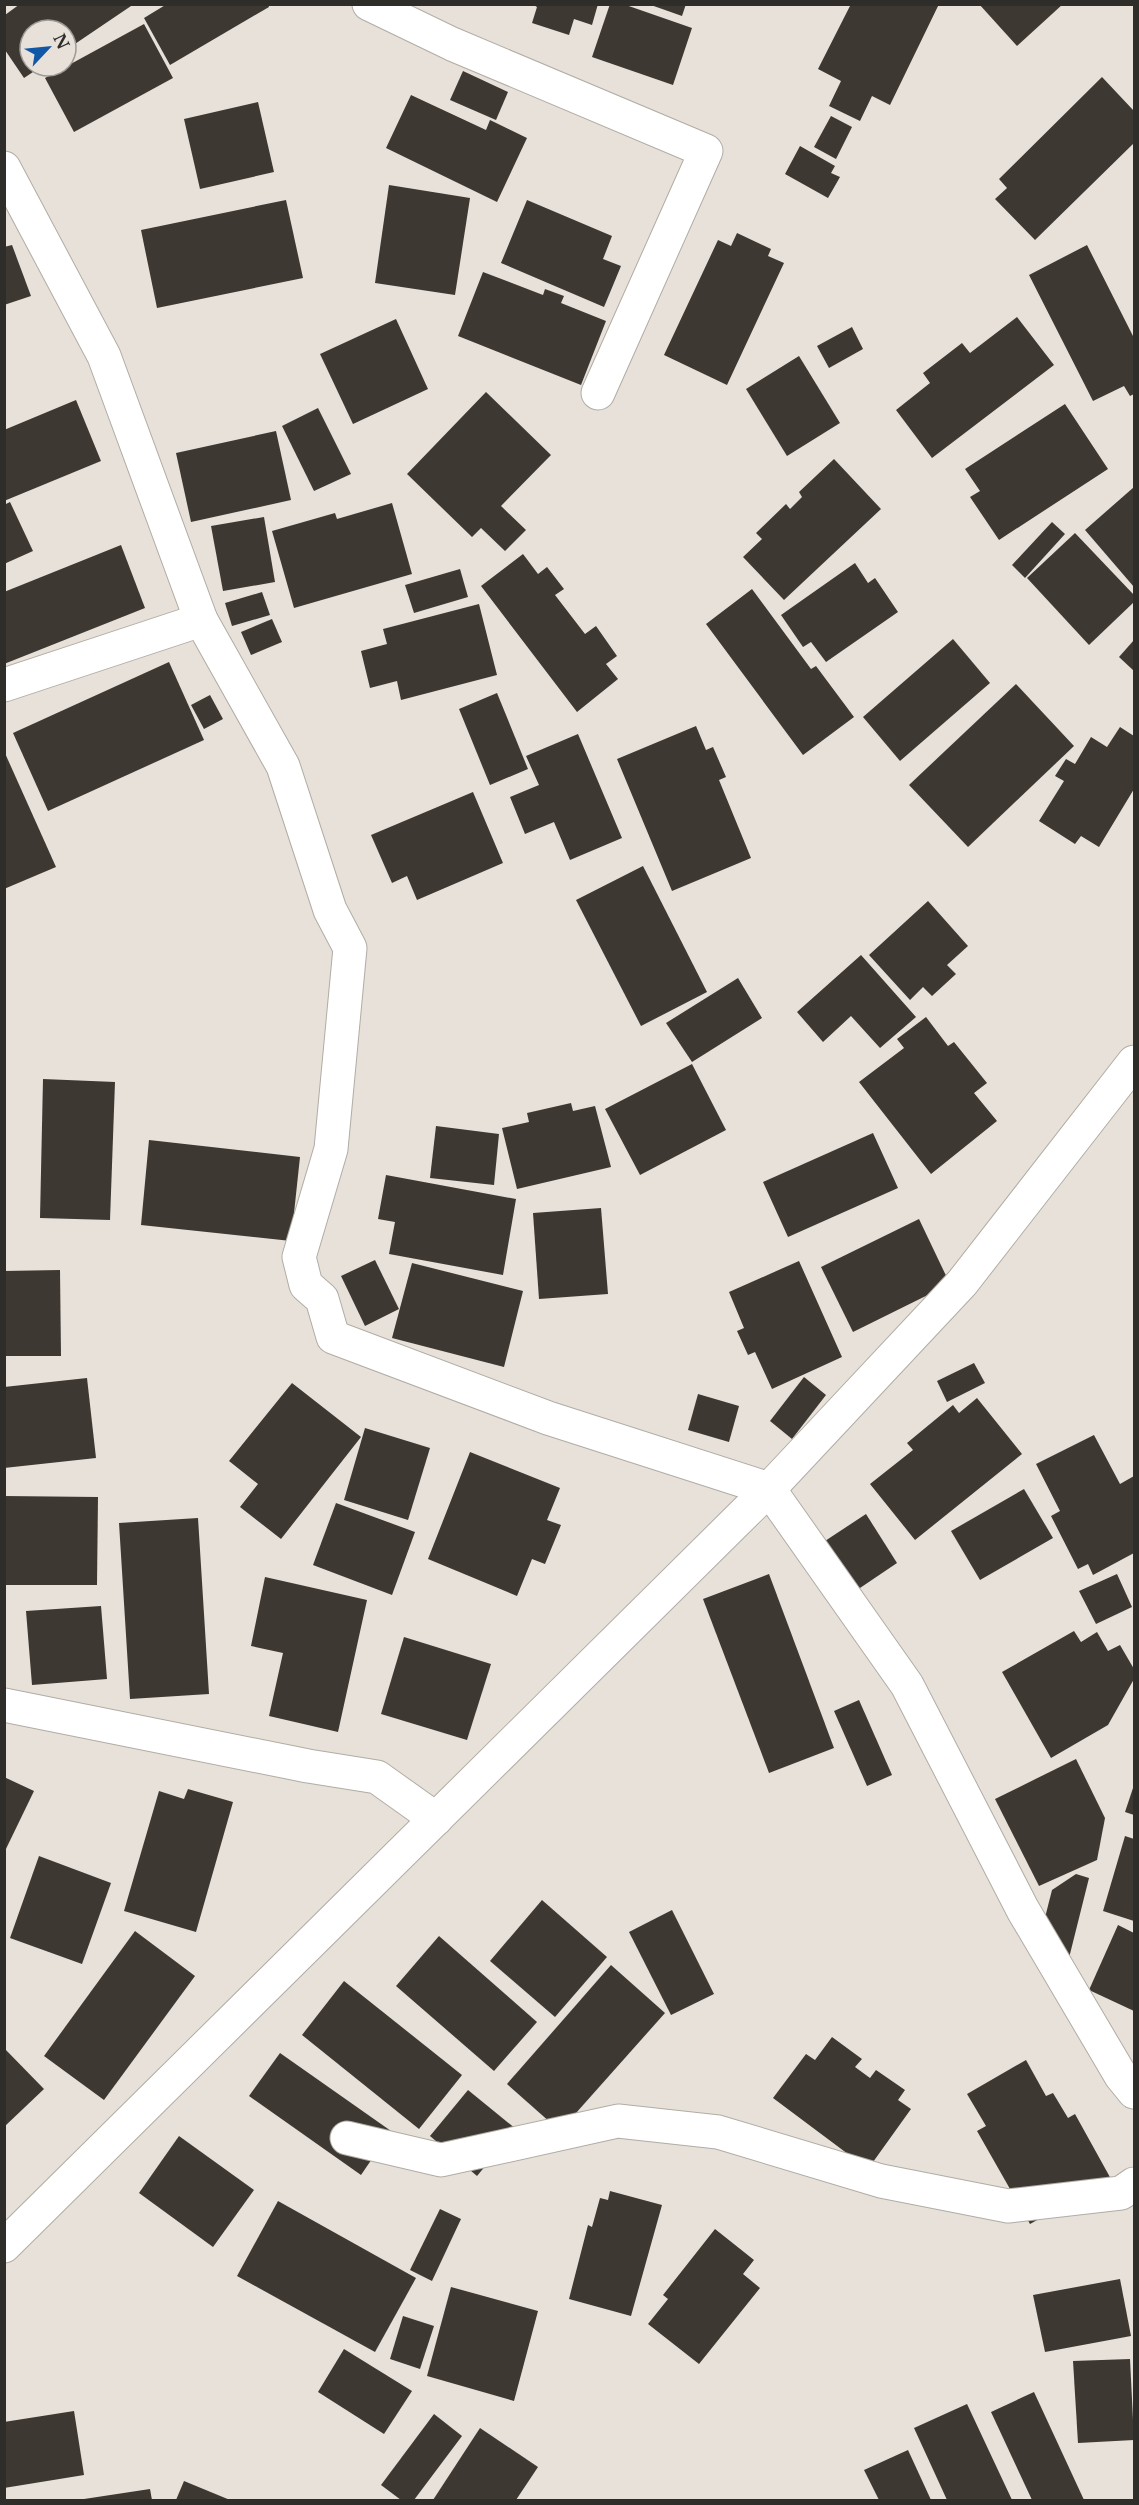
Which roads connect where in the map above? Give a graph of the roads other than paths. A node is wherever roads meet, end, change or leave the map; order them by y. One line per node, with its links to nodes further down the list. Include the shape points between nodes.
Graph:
1 (369, 4): 3 (street, via 452,44 706,151)
2 (4, 168): 4 (street, via 104,356)
3 (598, 393)
4 (201, 620): 5 (street); 7 (street, via 283,766 330,910 350,948 331,1149 299,1257 306,1285 321,1299 333,1337 549,1418)
5 (4, 685)
6 (1134, 1062): 7 (street, via 962,1283)
7 (768, 1489): 9 (street); 10 (street, via 907,1685 1023,1910)
8 (4, 1705): 9 (street, via 377,1777)
9 (436, 1819): 13 (street)
10 (1134, 2092)
11 (347, 2139): 12 (street, via 441,2160 618,2121 718,2132 881,2181 1008,2206 1121,2193)
12 (1134, 2184)
13 (4, 2246)

